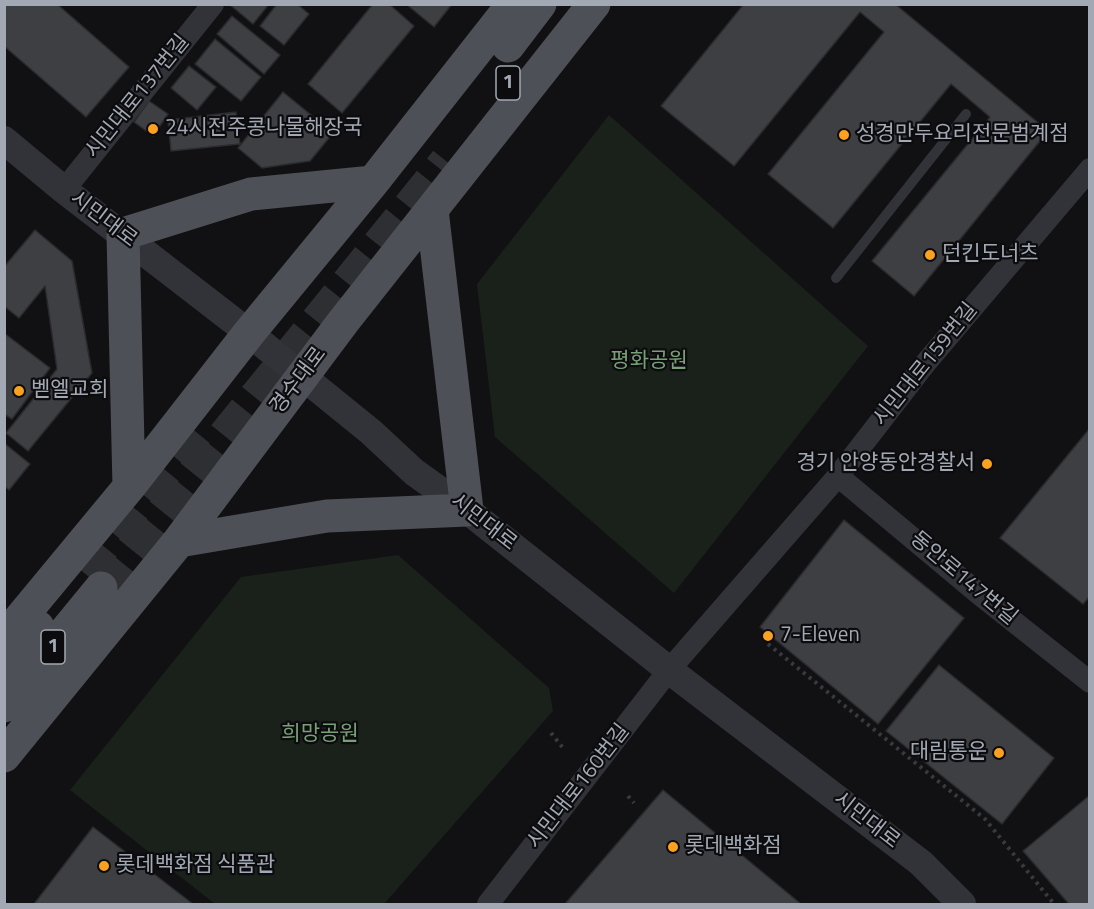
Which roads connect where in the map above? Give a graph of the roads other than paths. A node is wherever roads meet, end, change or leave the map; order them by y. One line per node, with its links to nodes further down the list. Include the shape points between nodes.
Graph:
1 (213, 4): 10 (street, 시민대로137번길)
2 (513, 4): 9 (main road)
3 (540, 4): 4 (main road, 1, via 437,155)
4 (570, 4)
5 (594, 4): 11 (main road, 경수대로)
6 (966, 114): 13 (lane)
7 (4, 140): 10 (street, 시민대로)
8 (1087, 177): 16 (street, 시민대로159번길, via 924,365)
9 (373, 182): 12 (main road, via 251,194); 14 (main road)
10 (64, 190): 12 (street, 시민대로)
11 (432, 210): 15 (main road, 경수대로); 18 (main road)
12 (123, 234): 14 (street, 시민대로); 17 (main road)
13 (836, 278)
14 (249, 333): 15 (street, 시민대로); 17 (main road)
15 (302, 377): 18 (street, 시민대로, via 414,472); 19 (main road, 경수대로)
16 (838, 476): 22 (street, 시민대로159번길); 23 (street, 동안로147번길)
17 (129, 487): 20 (main road)
18 (467, 510): 19 (main road, via 327,516); 22 (street, 시민대로)
19 (179, 541): 25 (main road, 경수대로)
20 (4, 638)
21 (4, 666): 24 (main road, 1, via 92,580)
22 (669, 670): 26 (street, 시민대로160번길); 27 (street, 시민대로, via 921,863)
23 (1089, 682)
24 (4, 706)
25 (4, 756)
26 (488, 904)
27 (962, 904)

